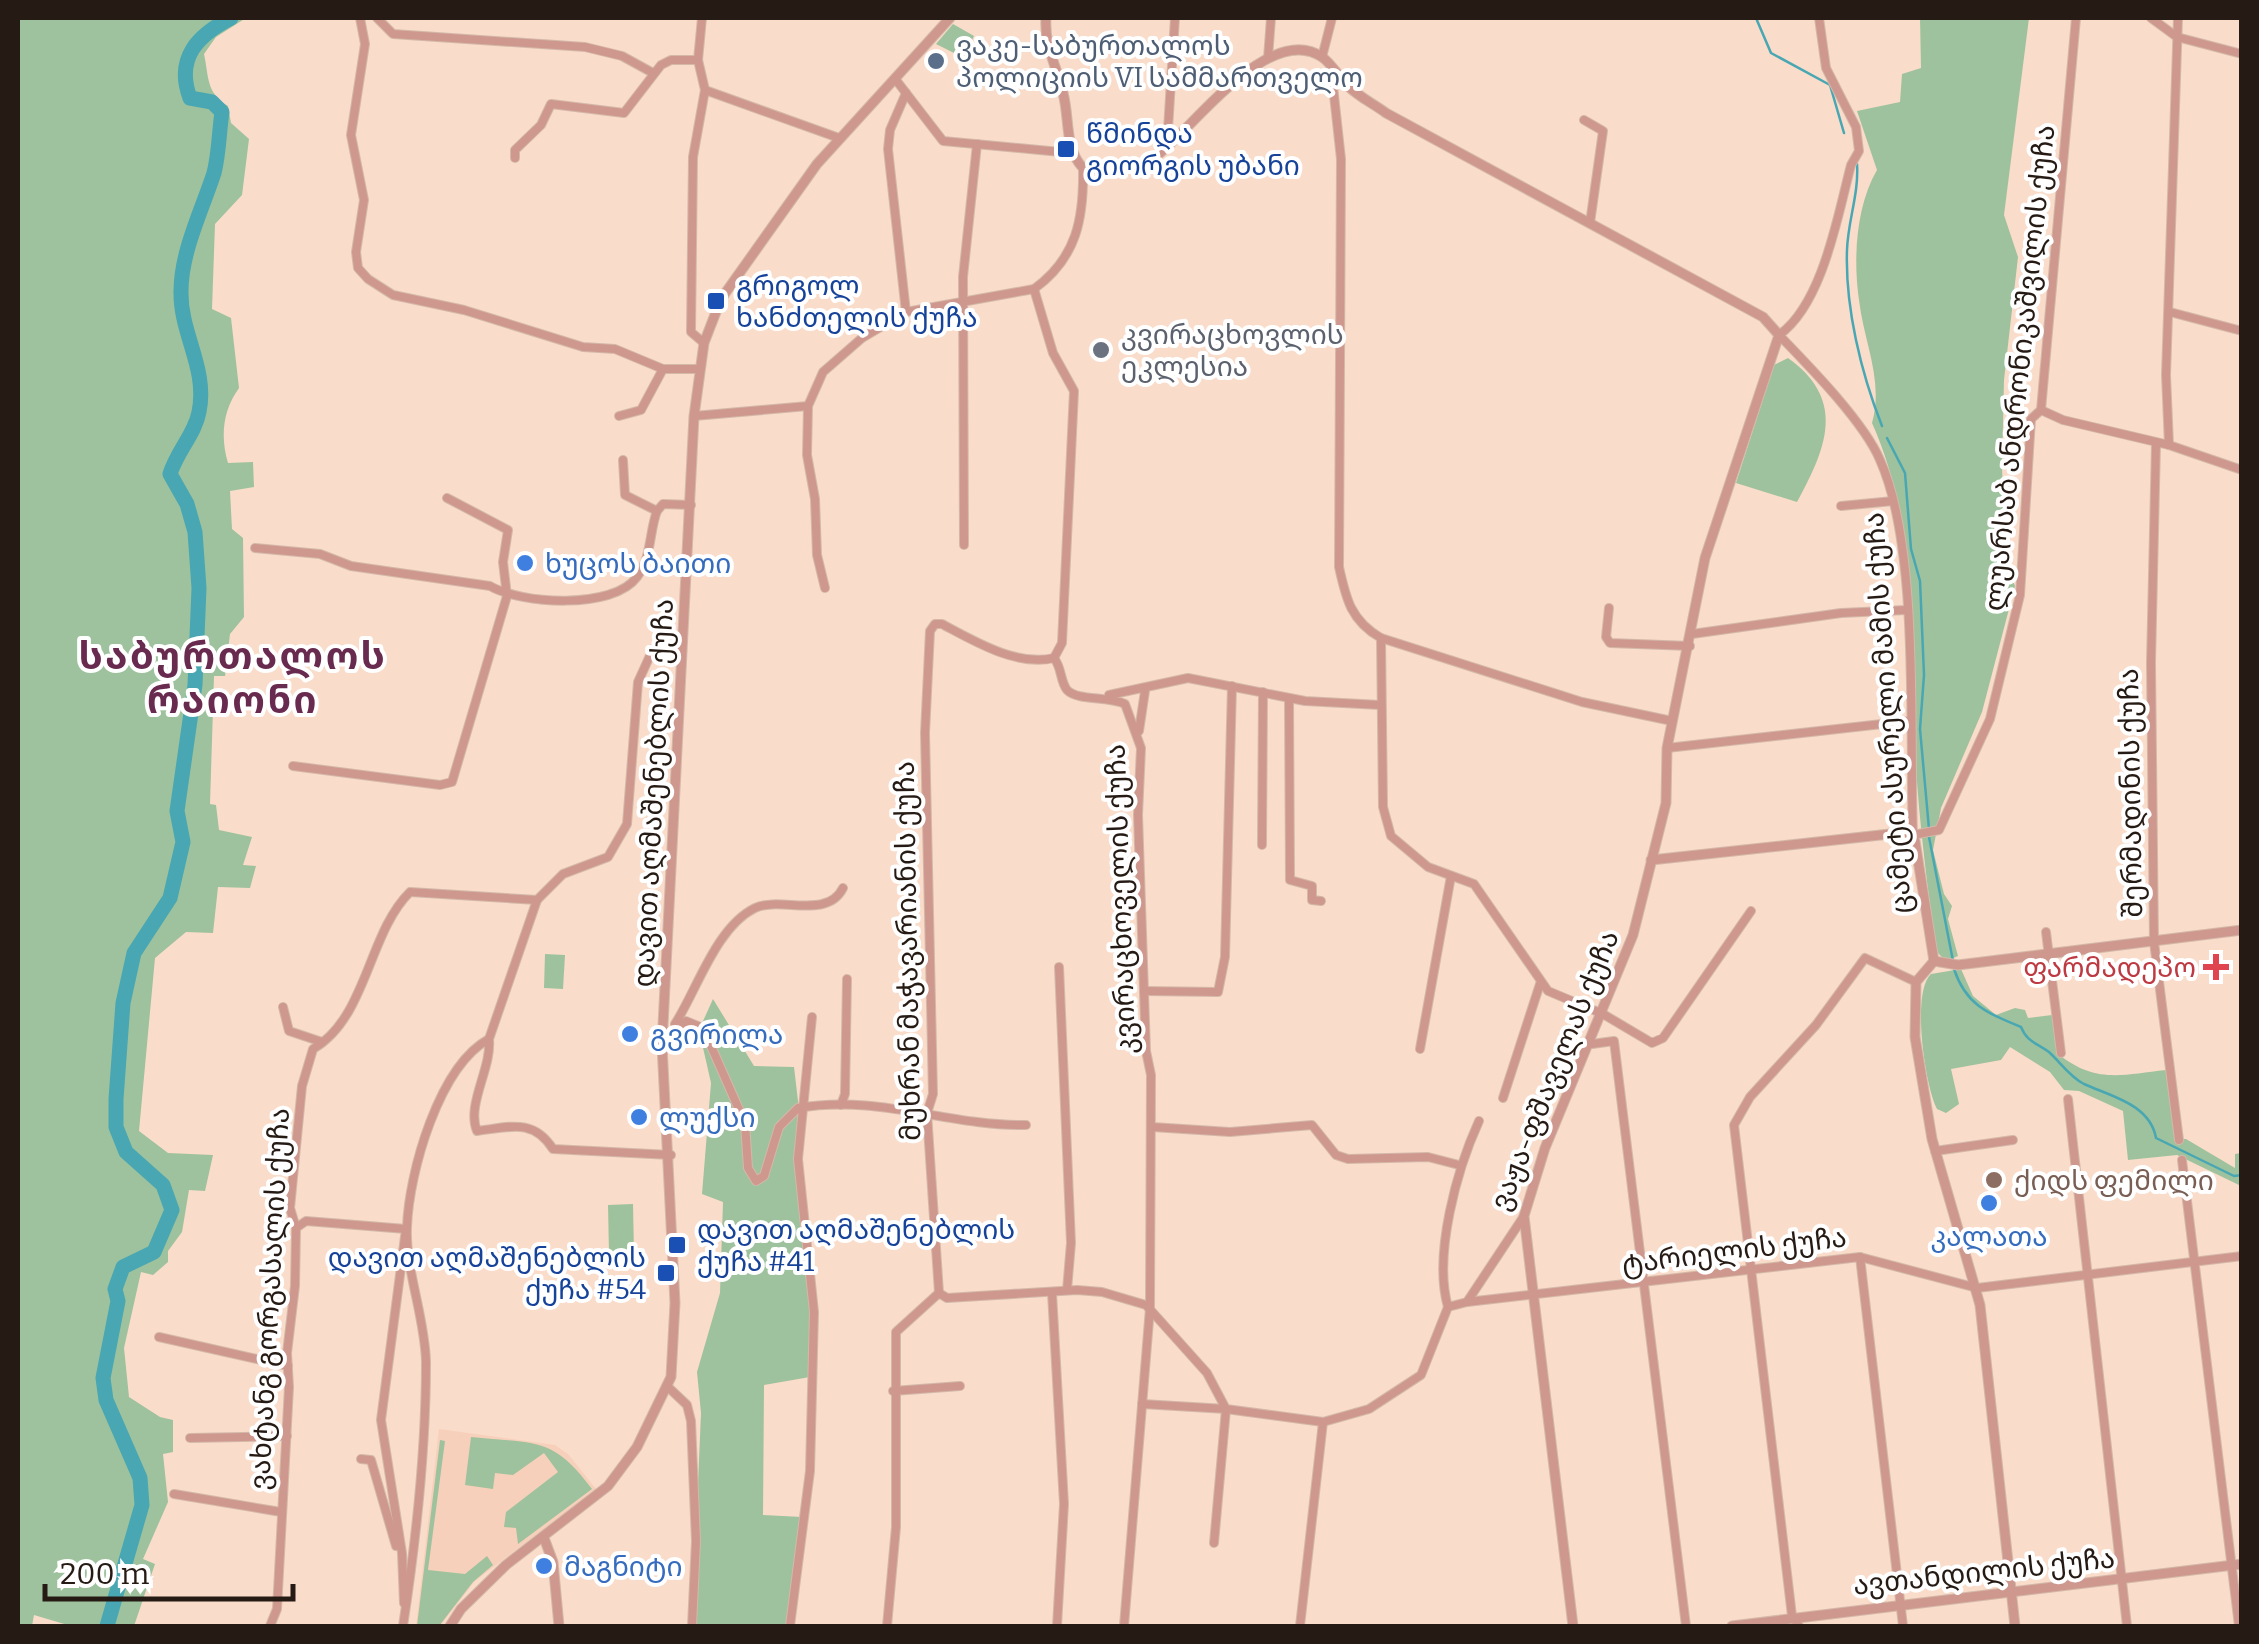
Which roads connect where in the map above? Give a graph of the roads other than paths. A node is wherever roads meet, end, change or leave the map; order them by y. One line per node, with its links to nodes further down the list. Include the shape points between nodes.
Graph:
1 (360, 18): 38 (street, via 365,44 351,135 364,200 358,268 393,295 583,347 615,349)
2 (377, 18): 19 (street, via 392,34 585,46)
3 (702, 18): 17 (street)
4 (950, 18): 20 (street, დავით აღმაშენებლის ქუჩა)
5 (1046, 18): 27 (street, via 1046,45 1063,91)
6 (1175, 18): 26 (street)
7 (1272, 18): 16 (street)
8 (1332, 18): 15 (street)
9 (1819, 18): 36 (street, via 1826,68 1856,128 1860,151 1818,277 1792,326)
10 (2076, 18): 41 (street, ლუარსაბ ანდრონიკაშვილის ქუჩა)
11 (2152, 18): 13 (street)
12 (2178, 18): 13 (street)
13 (2177, 37): 14 (street); 34 (street)
14 (2242, 54)
15 (1322, 57): 16 (street, via 1304,52); 18 (street, ცამეტი ასურელი მამის ქუჩა)
16 (1268, 58): 26 (street, via 1216,96)
17 (698, 60): 19 (street, via 671,60); 21 (street)
18 (1331, 68): 30 (street, ცამეტი ასურელი მამის ქუჩა, via 1386,113); 60 (street, via 1340,159 1339,567 1350,610)
19 (653, 73): 28 (street, via 624,113 551,104)
20 (896, 80): 22 (street); 24 (street, დავით აღმაშენებლის ქუჩა)
21 (705, 90): 24 (street); 37 (street, via 692,157 692,332)
22 (906, 93): 25 (street, via 943,141); 33 (street, via 888,149)
23 (1584, 120): 30 (street, via 1603,132)
24 (839, 138): 37 (street, დავით აღმაშენებლის ქუჩა, via 721,299)
25 (978, 144): 27 (street); 32 (street)
26 (1168, 145): 29 (street, via 1138,165)
27 (1072, 153): 29 (street)
28 (514, 158)
29 (1083, 168): 31 (street, via 1074,244)
30 (1590, 223): 36 (street, ცამეტი ასურელი მამის ქუჩა, via 1763,318)
31 (1034, 290): 32 (street); 63 (street, via 1074,391 1062,643)
32 (964, 301): 33 (street); 53 (street)
33 (906, 312): 40 (street, via 833,358)
34 (2170, 312): 35 (street); 45 (street)
35 (2242, 331)
36 (1779, 335): 49 (street, ცამეტი ასურელი მამის ქუჩა, via 1871,442); 59 (street, ვაჟა-ფშაველას ქუჩა, via 1705,558)
37 (704, 343): 39 (street, დავით აღმაშენებლის ქუჩა)
38 (663, 369): 39 (street); 42 (street, via 640,410)
39 (700, 370): 43 (street, დავით აღმაშენებლის ქუჩა)
40 (808, 406): 43 (street); 55 (street, via 807,455)
41 (2041, 410): 44 (street); 75 (street, ლუარსაბ ანდრონიკაშვილის ქუჩა, via 2031,419 2020,595 1990,718 1939,830)
42 (618, 416)
43 (694, 416): 50 (street, დავით აღმაშენებლის ქუჩა)
44 (2156, 443): 45 (street); 85 (street, შერმადინის ქუჩა, via 2150,663)
45 (2169, 444): 47 (street)
46 (622, 460): 52 (street, via 625,495)
47 (2242, 470)
48 (447, 498): 56 (street, via 508,530)
49 (1893, 500): 51 (street); 58 (street, ცამეტი ასურელი მამის ქუჩა)
50 (690, 505): 52 (street, via 663,504); 61 (street, დავით აღმაშენებლის ქუჩა)
51 (1841, 506)
52 (657, 510): 56 (street, via 644,563 624,589 576,600)
53 (964, 546)
54 (256, 548): 56 (street, via 490,586)
55 (824, 588)
56 (507, 596): 74 (street, via 452,782)
57 (1609, 608): 62 (street, via 1610,643)
58 (1906, 610): 59 (street); 71 (street, ცამეტი ასურელი მამის ქუჩა)
59 (1692, 634): 62 (street, ვაჟა-ფშაველას ქუჩა)
60 (1381, 638): 69 (street); 70 (street, via 1582,702)
61 (681, 639): 80 (street, via 653,648 638,682 626,824 615,846 608,857 563,874); 101 (street, დავით აღმაშენებლის ქუჩა)
62 (1690, 646): 70 (street, ვაჟა-ფშაველას ქუჩა)
63 (1054, 658): 67 (street, კვირაცხოველის ქუჩა, via 1064,688); 108 (street, მუხრან მაჭავარიანის ქუჩა, via 989,648 942,624 930,631 925,733 934,1094)
64 (1232, 686): 65 (street, via 1188,678); 66 (street); 92 (street, via 1225,957 1218,992)
65 (1145, 691): 67 (street); 72 (street)
66 (1263, 692): 68 (street); 76 (street)
67 (1105, 696): 72 (street, კვირაცხოველის ქუჩა, via 1125,704)
68 (1289, 698): 69 (street); 81 (street, via 1290,880 1312,886 1312,900)
69 (1380, 705): 78 (street, via 1387,829 1406,852)
70 (1672, 721): 73 (street, ვაჟა-ფშაველას ქუჩა)
71 (1909, 721): 73 (street); 75 (street, ცამეტი ასურელი მამის ქუჩა)
72 (1138, 735): 92 (street, კვირაცხოველის ქუჩა)
73 (1667, 748): 77 (street, ვაჟა-ფშაველას ქუჩა, via 1666,802)
74 (293, 766)
75 (1916, 834): 77 (street); 87 (street, ცამეტი ასურელი მამის ქუჩა)
76 (1262, 845)
77 (1651, 860): 94 (street, ვაჟა-ფშაველას ქუჩა, via 1633,936)
78 (1451, 876): 91 (street, via 1474,884); 102 (street)
79 (843, 888): 101 (street, via 833,900 814,905 755,908 728,932)
80 (537, 900): 97 (street); 98 (street, ვახტანგ გორგასალის ქუჩა, via 410,892)
81 (1321, 901)
82 (1751, 911): 96 (street, via 1663,1038 1652,1044)
83 (2242, 930): 85 (street)
84 (2046, 932): 86 (street)
85 (2154, 942): 86 (street); 113 (street, შერმადინის ქუჩა)
86 (2049, 954): 87 (street, via 1953,966); 103 (street)
87 (1934, 961): 90 (street)
88 (1059, 967): 128 (street, via 1071,1243)
89 (847, 979): 106 (street)
90 (1916, 982): 114 (street, via 1915,1036); 124 (street, via 1865,958 1750,1097 1734,1125)
91 (1540, 984): 94 (street); 104 (street)
92 (1144, 991): 111 (street, კვირაცხოველის ქუჩა)
93 (283, 1008): 98 (street, via 290,1031)
94 (1603, 1014): 96 (street); 100 (street, ვაჟა-ფშაველას ქუჩა)
95 (812, 1017): 107 (street)
96 (1622, 1026): 99 (street)
97 (489, 1039): 115 (street, via 473,1120 477,1131 526,1125 544,1134 553,1149); 120 (street, via 470,1049 430,1122)
98 (326, 1041): 119 (street, ვახტანგ გორგასალის ქუჩა, via 313,1048 302,1086 290,1208)
99 (1614, 1041): 100 (street); 126 (street)
100 (1592, 1044): 118 (street, ვაჟა-ფშაველას ქუჩა, via 1545,1148)
101 (662, 1045): 107 (street, via 686,1021 703,1028 745,1122 748,1168 756,1181 764,1176 782,1120); 115 (street, დავით აღმაშენებლის ქუჩა)
102 (1420, 1049)
103 (2061, 1053)
104 (1503, 1098)
105 (2068, 1098): 125 (street)
106 (841, 1105): 107 (street); 108 (street)
107 (804, 1107): 162 (street, via 798,1159 814,1312 813,1369 810,1472)
108 (927, 1113): 110 (street); 129 (street, მუხრან მაჭავარიანის ქუჩა)
109 (1479, 1120): 117 (street)
110 (1026, 1125)
111 (1152, 1127): 117 (street, via 1230,1132 1312,1125 1348,1160 1428,1158); 133 (street, კვირაცხოველის ქუჩა)
112 (2013, 1140): 114 (street)
113 (2180, 1140)
114 (1935, 1151): 127 (street)
115 (671, 1155): 138 (street, დავით აღმაშენებლის ქუჩა, via 675,1352)
116 (2182, 1160): 123 (street)
117 (1459, 1165): 134 (street, via 1444,1271)
118 (1524, 1216): 131 (street); 132 (street, ვაჟა-ფშაველას ქუჩა)
119 (296, 1228): 120 (street, via 306,1222); 136 (street, ვახტანგ გორგასალის ქუჩა)
120 (406, 1230): 151 (street, via 380,1420); 155 (street, via 426,1362)
121 (2242, 1256): 123 (street, ტარიელის ქუჩა)
122 (1860, 1257): 124 (street, ტარიელის ქუჩა); 127 (street, ტარიელის ქუჩა); 154 (street)
123 (2195, 1261): 125 (street, ტარიელის ქუჩა); 150 (street)
124 (1752, 1268): 126 (street, ტარიელის ქუჩა); 156 (street)
125 (2086, 1276): 127 (street, ტარიელის ქუჩა); 152 (street)
126 (1642, 1284): 131 (street, ტარიელის ქუჩა); 168 (street)
127 (1977, 1288): 153 (street)
128 (1067, 1290): 130 (street); 133 (street, via 1102,1292)
129 (939, 1292): 130 (street, via 947,1298); 139 (street, via 896,1332)
130 (1052, 1293): 164 (street, via 1064,1504)
131 (1532, 1296): 132 (street, ტარიელის ქუჩა); 167 (street)
132 (1467, 1302): 134 (street)
133 (1150, 1308): 140 (street, კვირაცხოველის ქუჩა); 141 (street, via 1207,1372)
134 (1448, 1308): 142 (street, via 1421,1375 1369,1409)
135 (160, 1337): 136 (street)
136 (288, 1366): 143 (street, ვახტანგ გორგასალის ქუჩა)
137 (960, 1386): 139 (street)
138 (668, 1387): 148 (street, დავით აღმაშენებლის ქუჩა, via 608,1486); 161 (street, via 687,1405 691,1421)
139 (893, 1390): 163 (street, via 896,1527)
140 (1142, 1404): 141 (street); 165 (street, კვირაცხოველის ქუჩა)
141 (1226, 1409): 142 (street); 149 (street)
142 (1323, 1422): 166 (street)
143 (287, 1436): 144 (street); 147 (street, ვახტანგ გორგასალის ქუჩა)
144 (190, 1438)
145 (362, 1459): 151 (street, via 370,1460 382,1488)
146 (174, 1494): 147 (street)
147 (281, 1512): 157 (street, ვახტანგ გორგასალის ქუჩა, via 277,1608)
148 (544, 1538): 159 (street, დავით აღმაშენებლის ქუჩა, via 506,1565); 160 (street)
149 (1214, 1543)
150 (2236, 1564): 152 (street, ავთანდილის ქუჩა); 174 (street)
151 (400, 1575): 155 (street)
152 (2120, 1578): 153 (street, ავთანდილის ქუჩა); 173 (street)
153 (2011, 1592): 154 (street, ავთანდილის ქუჩა); 172 (street)
154 (1900, 1602): 156 (street, ავთანდილის ქუჩა); 171 (street)
155 (405, 1613): 158 (street)
156 (1792, 1616): 169 (street, ავთანდილის ქუჩა); 170 (street)
157 (270, 1626)
158 (403, 1626)
159 (450, 1626)
160 (558, 1626)
161 (692, 1626)
162 (790, 1626)
163 (887, 1626)
164 (1057, 1626)
165 (1124, 1626)
166 (1300, 1626)
167 (1572, 1626)
168 (1686, 1626)
169 (1732, 1626)
170 (1798, 1626)
171 (1903, 1626)
172 (2015, 1626)
173 (2127, 1626)
174 (2239, 1626)

